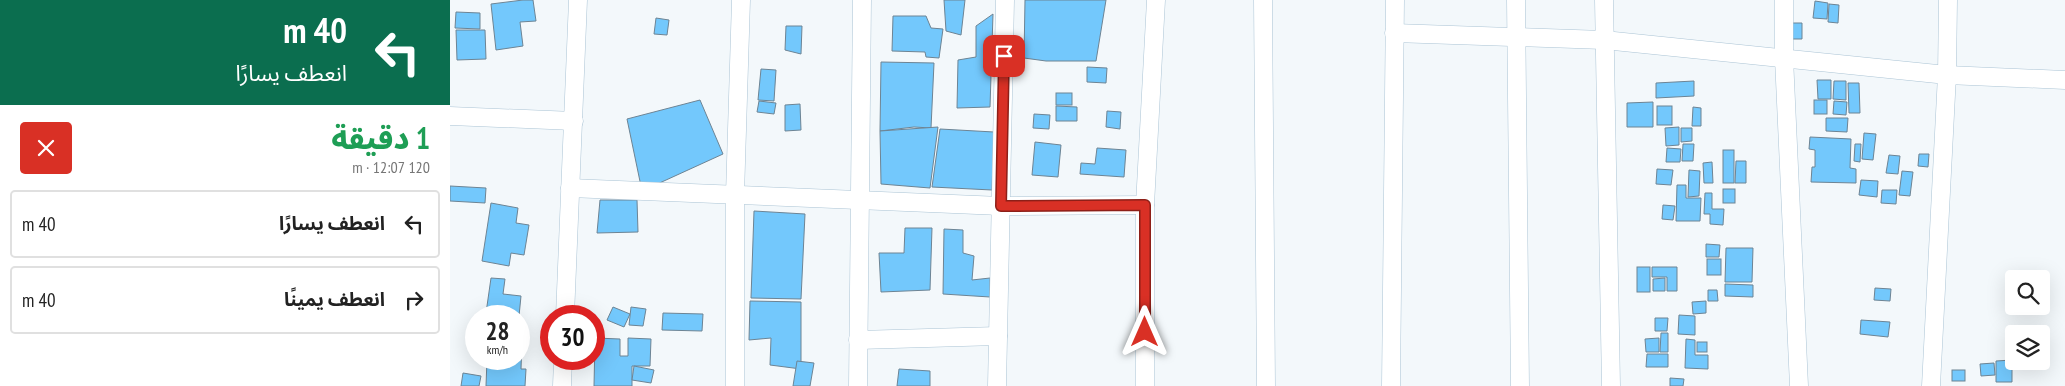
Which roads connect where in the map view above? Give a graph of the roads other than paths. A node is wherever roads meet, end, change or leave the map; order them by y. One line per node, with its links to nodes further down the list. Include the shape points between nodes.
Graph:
1 (578, 0): 19 (street)
2 (741, 0): 21 (street)
3 (862, 0): 22 (street)
4 (1005, 0): 24 (street)
5 (1156, 0): 23 (street)
6 (1263, 0): 34 (street)
7 (1395, 0): 12 (street)
8 (1516, 0): 13 (street)
9 (1604, 0): 14 (street)
10 (1784, 0): 15 (street)
11 (1948, 0): 16 (street)
12 (1394, 33): 13 (street); 35 (street)
13 (1516, 37): 14 (street); 36 (street)
14 (1604, 40): 15 (street); 37 (street)
15 (1784, 58): 16 (street); 38 (street)
16 (1947, 75): 17 (street); 39 (street)
17 (2065, 80)
18 (450, 116): 19 (street)
19 (574, 121): 20 (street)
20 (570, 188): 21 (street); 25 (street)
21 (735, 195): 22 (street); 30 (street)
22 (860, 199): 24 (street); 27 (street)
23 (1145, 205): 24 (street); 33 (street)
24 (1001, 206): 26 (street)
25 (565, 305)
26 (998, 336): 27 (street); 32 (street)
27 (858, 340): 31 (street)
28 (563, 370): 29 (street)
29 (562, 386)
30 (736, 386)
31 (858, 386)
32 (997, 386)
33 (1145, 386)
34 (1266, 386)
35 (1391, 386)
36 (1520, 386)
37 (1611, 386)
38 (1799, 386)
39 (1931, 386)

